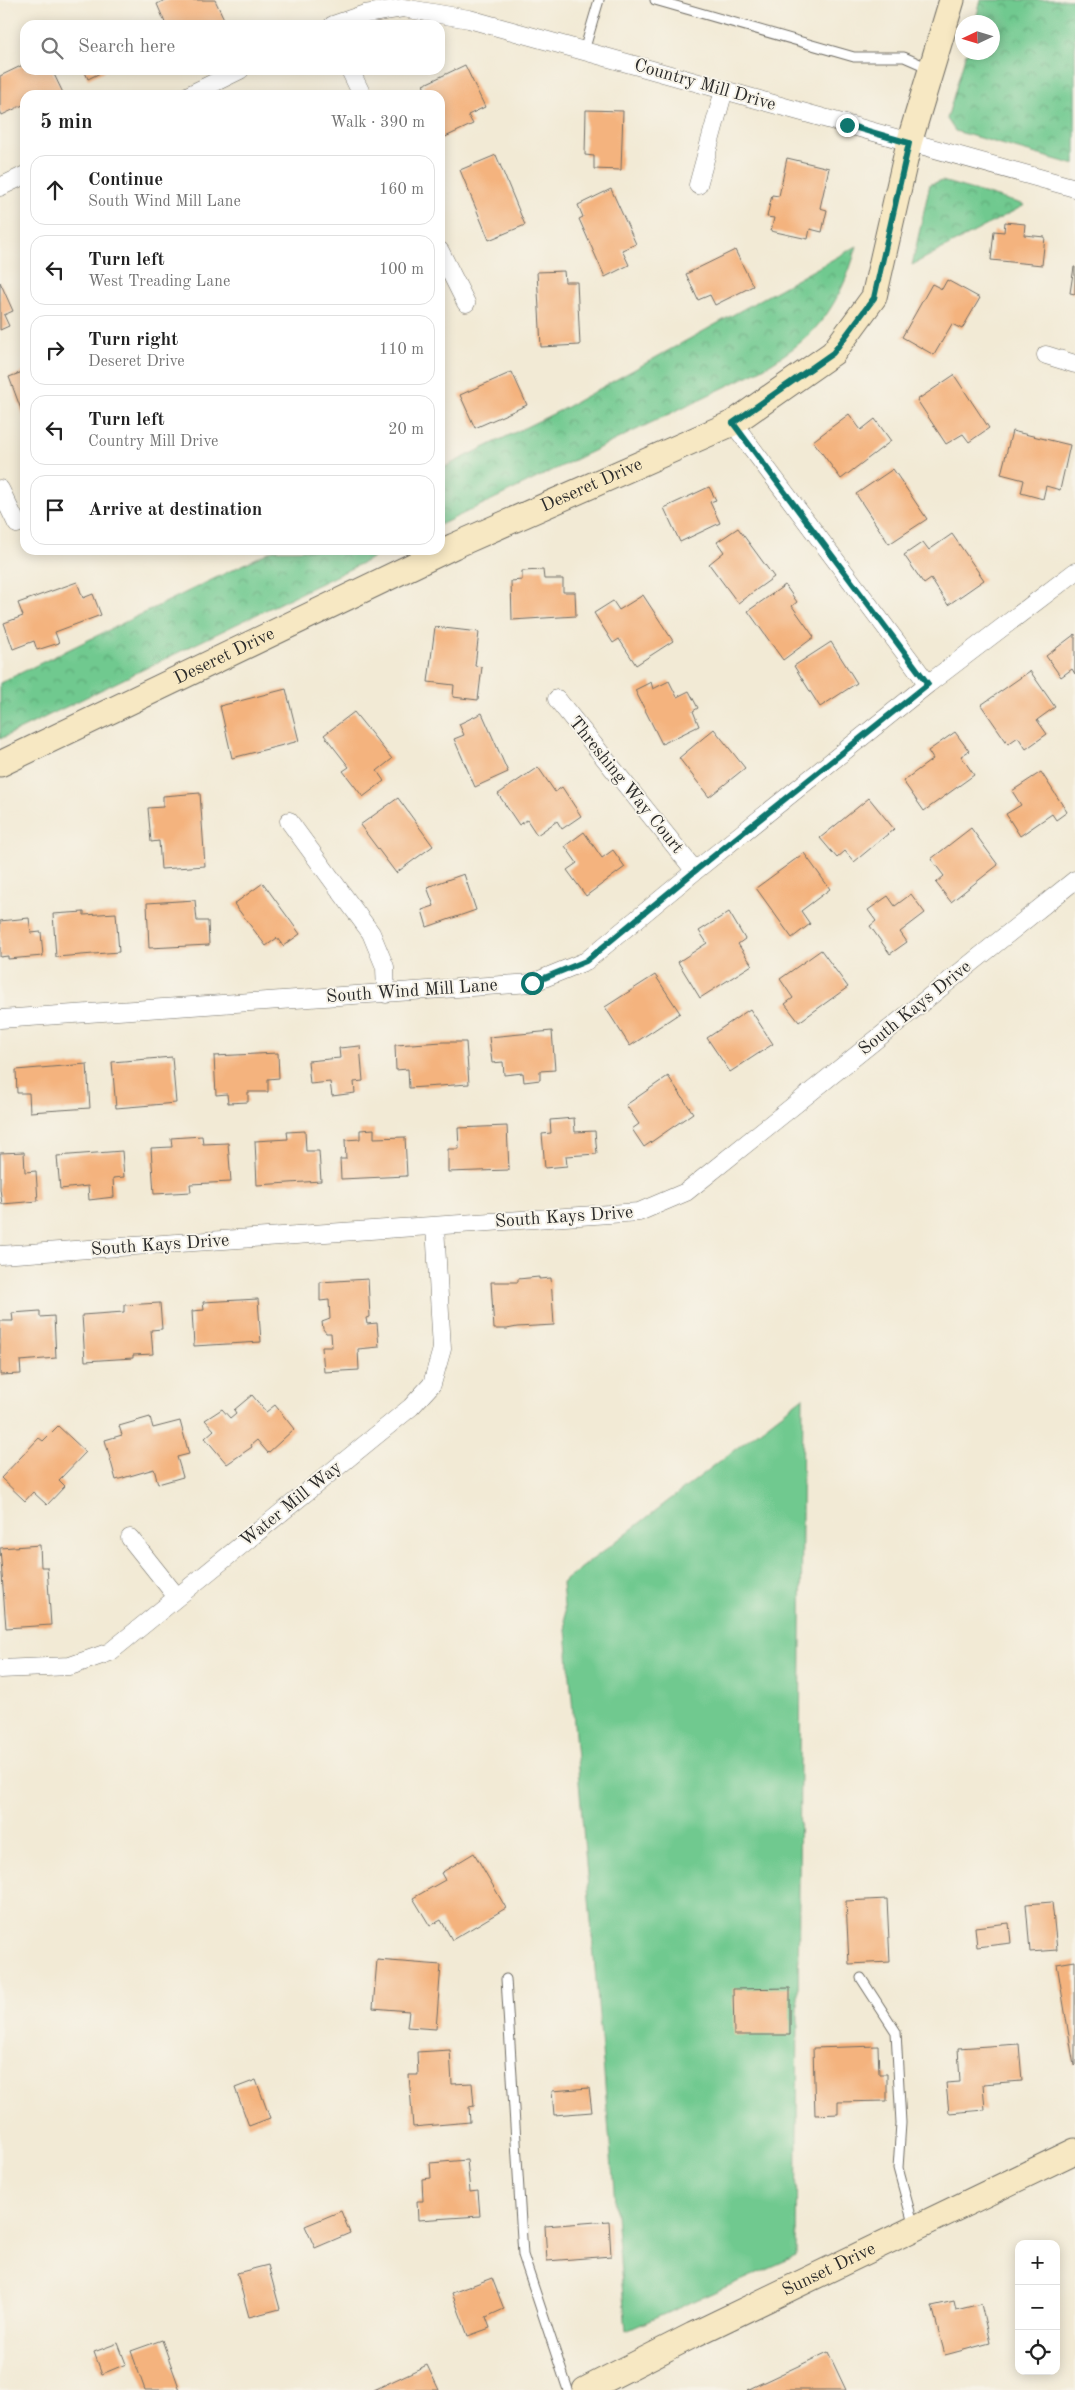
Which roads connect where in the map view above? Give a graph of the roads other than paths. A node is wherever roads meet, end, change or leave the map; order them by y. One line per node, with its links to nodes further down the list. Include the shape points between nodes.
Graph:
1 (599, 0): 5 (lane)
2 (656, 0): 6 (lane, via 854,57 904,58)
3 (952, 0): 6 (street, Deseret Drive)
4 (348, 20): 5 (street, Country Mill Drive, via 403,8 469,20)
5 (584, 51): 11 (street, Country Mill Drive)
6 (932, 69): 12 (street, Deseret Drive)
7 (230, 75): 9 (street)
8 (352, 75): 10 (street)
9 (198, 90)
10 (360, 90)
11 (724, 90): 12 (street, Country Mill Drive); 14 (street)
12 (909, 143): 16 (street, Country Mill Drive); 21 (street, Deseret Drive, via 874,298 833,353)
13 (20, 177): 15 (street)
14 (698, 185)
15 (0, 187)
16 (1075, 188)
17 (445, 261): 18 (street)
18 (466, 303)
19 (1046, 355): 20 (street)
20 (1075, 364)
21 (733, 423): 24 (street, Deseret Drive); 27 (street)
22 (0, 489): 23 (street)
23 (17, 524)
24 (445, 550)
25 (435, 555): 29 (street, Deseret Drive)
26 (1075, 572): 27 (street, South Wind Mill Lane)
27 (928, 684): 31 (street, South Wind Mill Lane)
28 (557, 699): 31 (street, Threshing Way Court)
29 (0, 764)
30 (289, 821): 33 (street, via 371,933 385,967)
31 (695, 871): 33 (street, South Wind Mill Lane, via 586,961 532,983)
32 (1075, 880): 35 (street, South Kays Drive, via 686,1192 639,1212)
33 (386, 994): 34 (street, South Wind Mill Lane)
34 (0, 1019)
35 (435, 1226): 36 (street, South Kays Drive); 38 (street, Water Mill Way, via 442,1349 432,1384 411,1407)
36 (0, 1255)
37 (130, 1538): 38 (street)
38 (177, 1597): 39 (street, Water Mill Way, via 110,1652 70,1666)
39 (0, 1670)
40 (861, 1978): 43 (lane, via 896,2032 901,2123 898,2168)
41 (506, 1979): 44 (lane, via 523,2255)
42 (1075, 2151): 43 (street, Sunset Drive)
43 (915, 2230): 45 (street, Sunset Drive)
44 (568, 2390)
45 (585, 2390)

